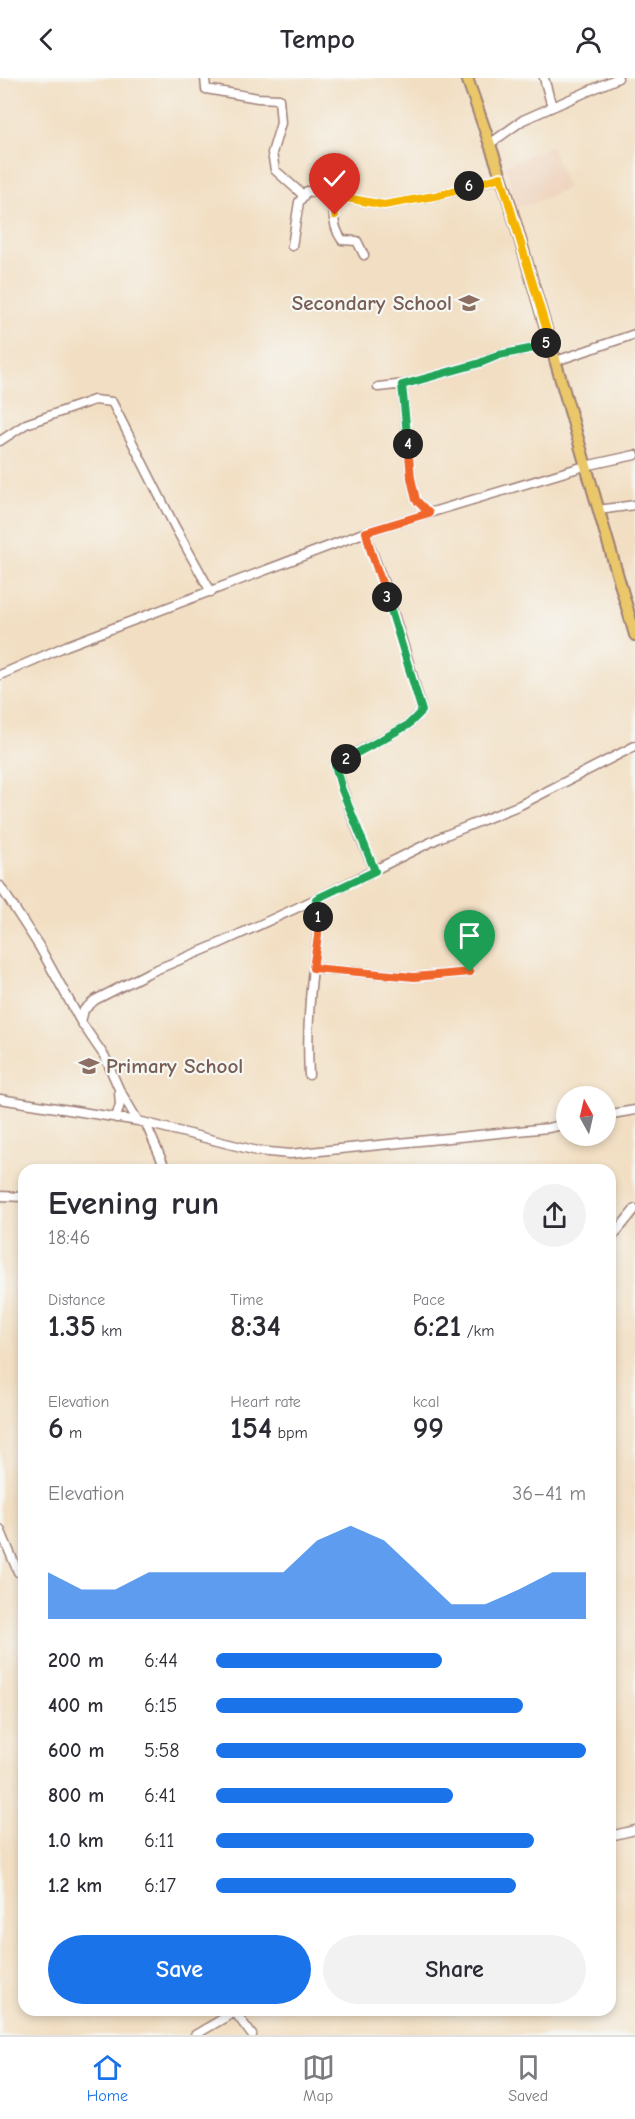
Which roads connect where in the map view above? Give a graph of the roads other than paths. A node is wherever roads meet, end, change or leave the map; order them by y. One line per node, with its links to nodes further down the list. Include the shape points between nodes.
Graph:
1 (205, 78): 8 (street, via 206,89 279,99 281,123 272,153 275,170)
2 (467, 78): 6 (main road)
3 (544, 78): 5 (street)
4 (618, 78): 5 (street)
5 (552, 107): 6 (street, via 523,120)
6 (491, 143): 7 (main road)
7 (501, 177): 9 (street, via 440,195 384,205); 13 (main road)
8 (303, 195): 9 (street, via 307,191); 10 (street)
9 (336, 196): 11 (street, via 334,227 342,240 357,241)
10 (292, 246)
11 (364, 255)
12 (635, 334): 14 (street)
13 (550, 341): 14 (main road); 15 (street)
14 (556, 361): 19 (main road)
15 (402, 385): 16 (street); 22 (street, via 411,478 416,500)
16 (378, 387)
17 (0, 441): 24 (street, via 26,424 84,403 112,402)
18 (635, 455): 19 (street)
19 (585, 466): 21 (main road); 22 (street)
20 (635, 505): 21 (street)
21 (598, 510): 25 (main road)
22 (429, 513): 23 (street)
23 (366, 532): 24 (street); 28 (street, via 422,711 408,725 335,765)
24 (211, 592): 26 (street)
25 (635, 635)
26 (0, 675)
27 (635, 747): 28 (street)
28 (375, 871): 30 (street)
29 (0, 886): 33 (street)
30 (316, 899): 31 (street, via 318,936); 33 (street, via 95,1000 84,1010)
31 (313, 968): 32 (street, via 414,977); 34 (street, via 307,1042)
32 (470, 972)
33 (81, 1022): 35 (street, via 105,1056)
34 (309, 1075)
35 (119, 1089): 39 (street); 40 (street)
36 (0, 1099): 39 (street)
37 (635, 1110): 38 (street)
38 (616, 1113)
39 (116, 1118): 40 (street)
40 (142, 1123): 41 (street, via 258,1151 290,1154); 42 (street)
41 (556, 1126)
42 (163, 1164)
43 (0, 1196): 44 (street)
44 (18, 1197)
45 (635, 1209): 46 (street)
46 (616, 1233)
47 (0, 1529): 48 (street)
48 (18, 1572)
49 (635, 1830): 50 (street)
50 (616, 1835)
51 (227, 2016): 53 (street)
52 (239, 2016): 54 (street)
53 (195, 2035)
54 (252, 2035)

